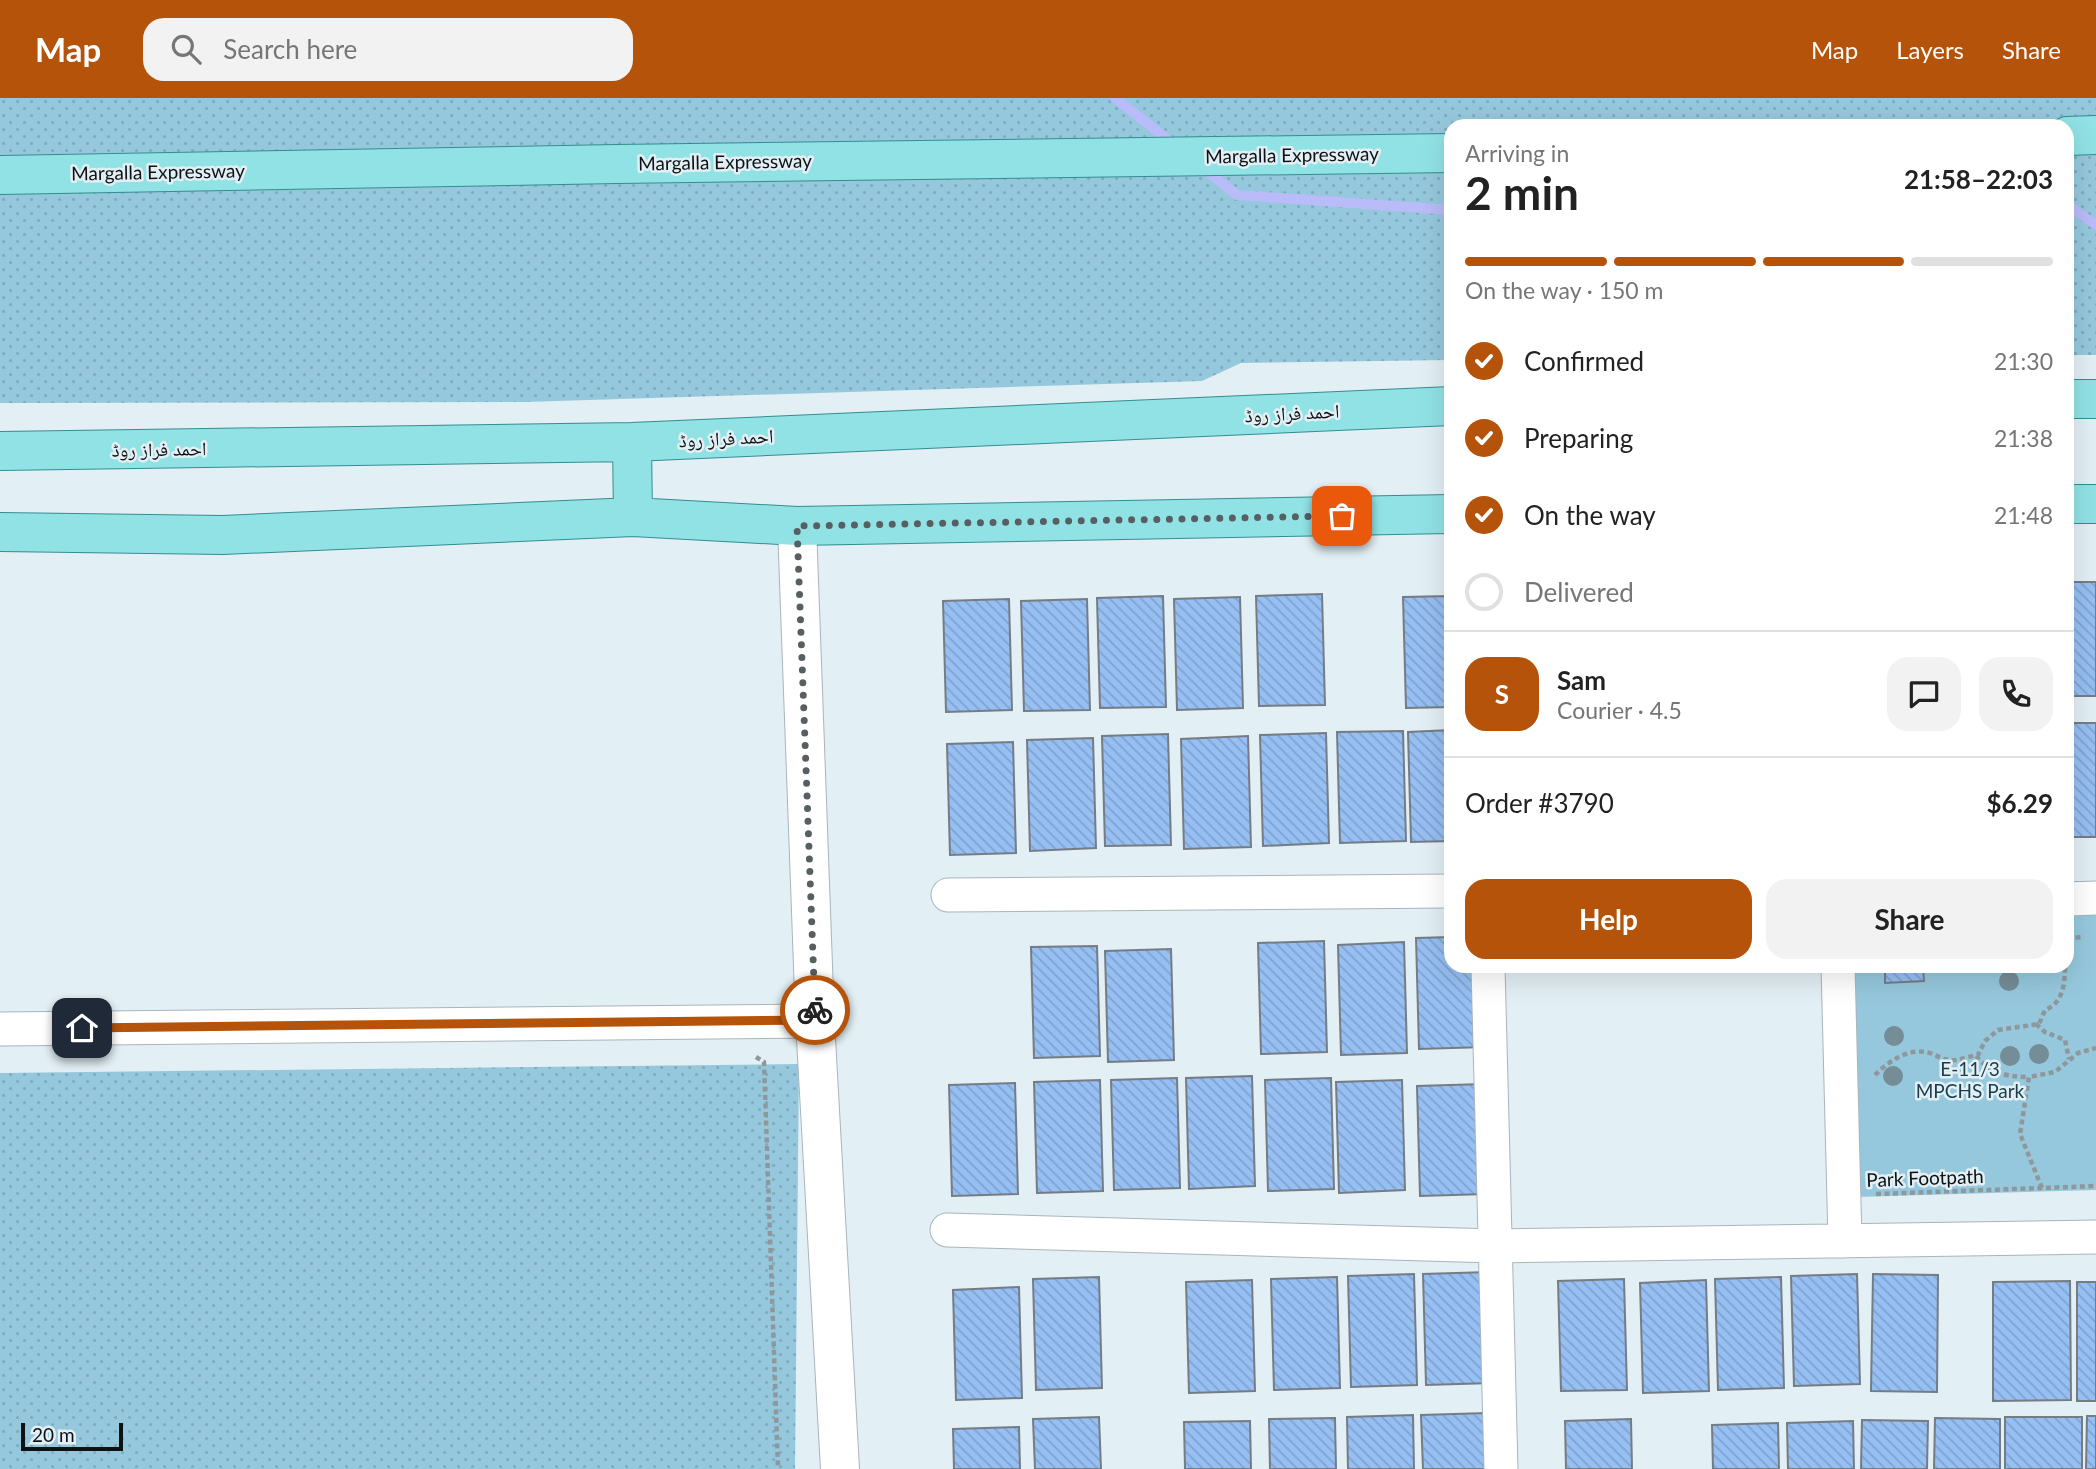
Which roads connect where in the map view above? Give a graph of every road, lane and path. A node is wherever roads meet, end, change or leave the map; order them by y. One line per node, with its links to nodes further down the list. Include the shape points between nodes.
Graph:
1 (2096, 135): 2 (main road)
2 (2074, 136)
3 (1444, 153): 4 (main road, Margalla Expressway)
4 (0, 175)
5 (2074, 399): 6 (main road)
6 (2096, 399)
7 (1444, 406): 8 (main road, احمد فراز روڈ)
8 (632, 442): 9 (main road, احمد فراز روڈ); 13 (main road)
9 (0, 451)
10 (2074, 504): 11 (main road)
11 (2096, 504)
12 (1444, 514): 14 (main road)
13 (633, 517): 14 (main road); 15 (main road, via 223,535)
14 (797, 526): 25 (street)
15 (0, 532)
16 (1444, 891): 17 (street)
17 (948, 895)
18 (2074, 898): 19 (street)
19 (2096, 898)
20 (2084, 937): 21 (path)
21 (2074, 938)
22 (1488, 973): 40 (street)
23 (1838, 973): 39 (street)
24 (2064, 973): 26 (path, via 2062,996)
25 (815, 1020): 27 (street); 42 (street)
26 (2036, 1024): 29 (path, via 1998,1030); 31 (path, via 2065,1040)
27 (0, 1029)
28 (2096, 1048): 31 (path)
29 (1975, 1055): 32 (path, via 2000,1074); 33 (path, via 1953,1061 1927,1052 1909,1054 1894,1059)
30 (754, 1056): 41 (path, via 764,1062)
31 (2069, 1059): 32 (path, via 2054,1072)
32 (2029, 1077): 35 (path, via 2020,1133)
33 (1870, 1080)
34 (2096, 1186): 35 (path, Park Footpath)
35 (2042, 1188): 36 (path, Park Footpath)
36 (1871, 1194)
37 (947, 1230): 40 (street)
38 (2096, 1237): 39 (street)
39 (1844, 1241): 40 (street)
40 (1496, 1246): 43 (street)
41 (778, 1469)
42 (840, 1469)
43 (1501, 1469)

